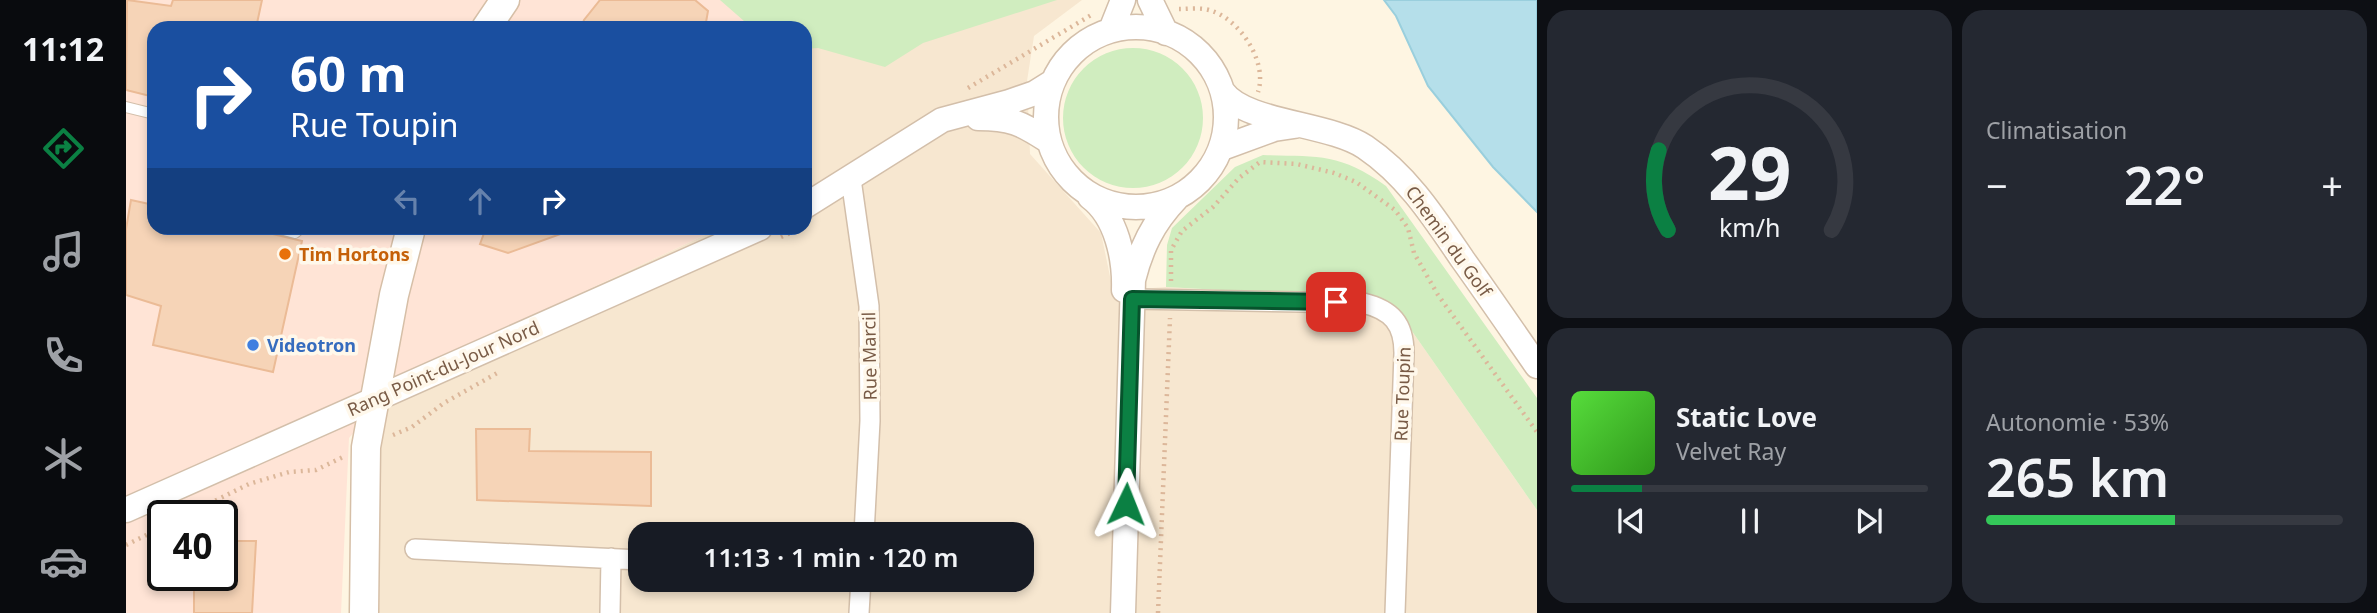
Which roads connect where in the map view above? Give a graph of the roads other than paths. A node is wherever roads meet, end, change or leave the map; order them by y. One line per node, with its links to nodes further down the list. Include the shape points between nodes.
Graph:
1 (505, 0): 4 (main road)
2 (1123, 0): 5 (street)
3 (1162, 14): 5 (street, via 1139,27); 7 (street, via 1212,66)
4 (491, 21)
5 (1111, 30): 6 (street, via 1074,49)
6 (1051, 83): 10 (street, via 1009,102); 12 (street, via 1044,112)
7 (1223, 92): 11 (street, Chemin du Golf, via 1238,106); 13 (street, via 1227,120)
8 (126, 107): 9 (lane)
9 (147, 112)
10 (942, 120): 12 (street, via 1001,118 1021,123); 14 (street)
11 (1302, 125): 13 (street, Chemin du Golf, via 1274,129); 21 (street, Chemin du Golf, via 1340,134 1394,169 1419,197)
12 (1047, 140): 15 (street, via 1059,168)
13 (1222, 148): 16 (street, via 1212,168)
14 (851, 180): 17 (street); 24 (street, Rue Marcil, via 869,306)
15 (1080, 189): 16 (street, via 1102,202 1127,207); 26 (street, via 1106,215 1125,268 1117,534)
16 (1177, 198): 20 (street, via 1162,213 1143,247)
17 (812, 202)
18 (409, 235): 22 (main road)
19 (744, 235): 22 (street, Rang Point-du-Jour Nord)
20 (1132, 299): 26 (street); 34 (street, Rue Toupin, via 1363,303 1382,307 1395,320 1404,336)
21 (1537, 366)
22 (376, 398): 23 (street, Rang Point-du-Jour Nord); 30 (main road, via 366,447)
23 (126, 510)
24 (865, 522)
25 (415, 549): 27 (street)
26 (1125, 556): 33 (street)
27 (611, 558): 28 (street); 31 (street)
28 (628, 559)
29 (860, 592): 32 (street)
30 (364, 613)
31 (610, 613)
32 (859, 613)
33 (1123, 613)
34 (1395, 613)

